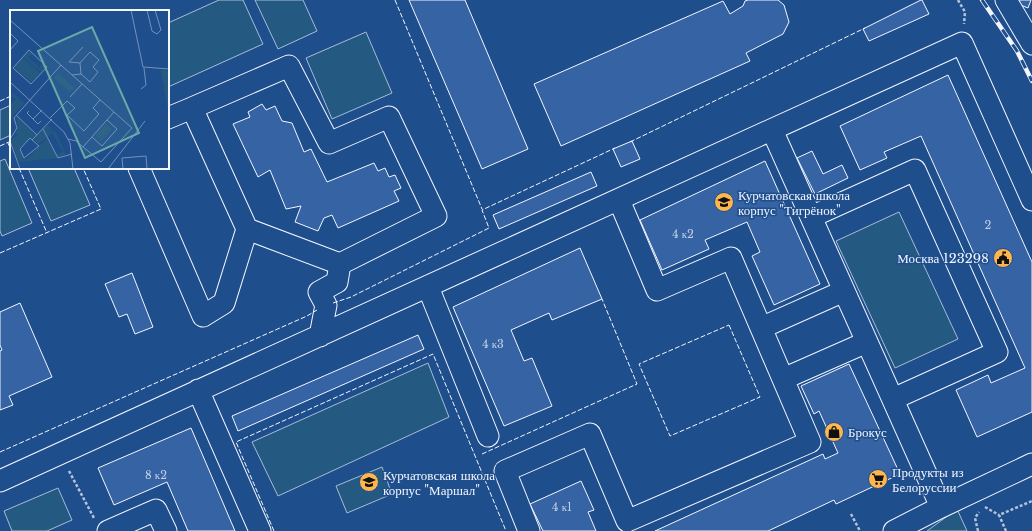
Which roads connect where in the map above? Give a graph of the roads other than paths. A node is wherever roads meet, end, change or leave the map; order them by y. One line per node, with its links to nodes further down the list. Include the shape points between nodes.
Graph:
1 (1006, 0): 2 (street)
2 (1032, 44)
3 (192, 108): 4 (street); 10 (street); 11 (street, via 289,66 329,143 389,117 436,216)
4 (169, 118)
5 (772, 130): 7 (street); 8 (street, via 962,43); 9 (street)
6 (139, 169): 10 (street, via 203,316 224,303)
7 (619, 200): 12 (street); 14 (street, via 657,290 731,258)
8 (1032, 200)
9 (811, 217): 13 (street); 19 (street, via 916,170 997,352)
10 (247, 229): 11 (street)
11 (340, 264): 15 (street, via 337,282 319,292 326,305)
12 (428, 287): 15 (street); 20 (street)
13 (844, 291): 14 (street); 16 (street)
14 (761, 328): 17 (street)
15 (320, 336): 18 (street)
16 (868, 342): 17 (street); 19 (street)
17 (783, 379): 27 (street, via 810,442 627,521 590,434 505,471)
18 (198, 390): 22 (street); 26 (street)
19 (893, 399): 23 (street)
20 (488, 436)
21 (1032, 464): 23 (street)
22 (0, 481)
23 (941, 507): 28 (street)
24 (103, 528): 25 (street, via 156,510)
25 (166, 531)
26 (260, 531)
27 (529, 531)
28 (894, 531)

